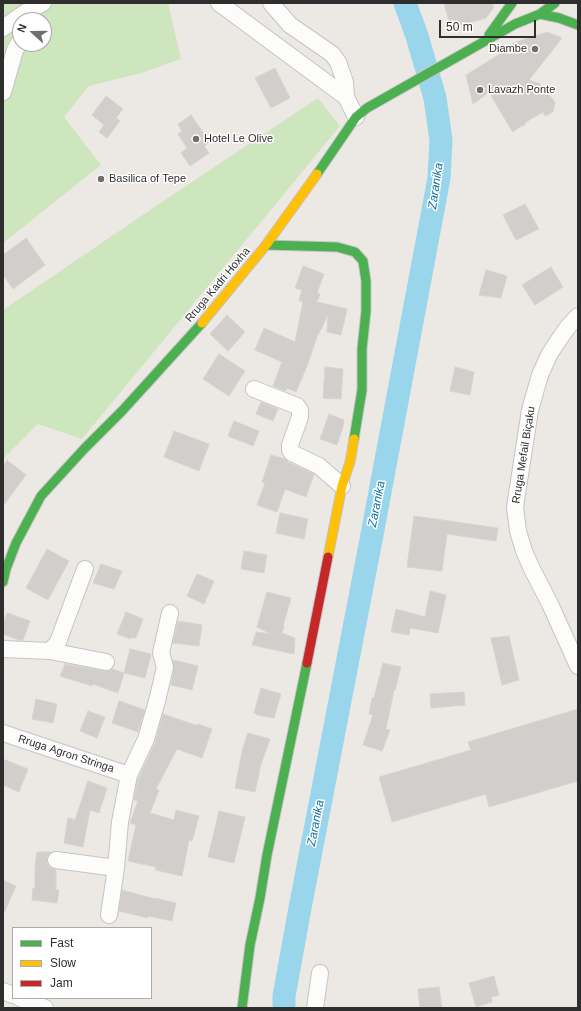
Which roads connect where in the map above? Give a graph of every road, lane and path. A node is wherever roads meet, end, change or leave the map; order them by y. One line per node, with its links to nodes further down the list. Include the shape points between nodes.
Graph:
1 (43, 3): 7 (street); 10 (street)
2 (219, 3): 14 (street)
3 (270, 3): 14 (street, via 290,25 332,54 338,62 345,82)
4 (512, 3): 11 (main road, Rruga Kadri Hoxha)
5 (555, 3): 8 (main road, Rruga Kadri Hoxha)
6 (565, 8): 9 (main road)
7 (37, 12)
8 (540, 14): 9 (main road); 11 (main road, Rruga Kadri Hoxha, via 514,24)
9 (578, 24)
10 (3, 28)
11 (486, 40): 15 (main road, Rruga Kadri Hoxha)
12 (14, 52): 13 (street)
13 (3, 92)
14 (346, 97): 15 (street)
15 (361, 112): 16 (main road, Rruga Kadri Hoxha)
16 (266, 245): 19 (main road, via 337,247 355,252 363,261 366,311 362,349 362,390 350,462); 21 (main road, Rruga Kadri Hoxha, via 198,328 41,496 16,543)
17 (578, 316): 26 (street, Rruga Mefail Biçaku, via 558,341 540,375 530,410 515,507 524,551)
18 (254, 388): 19 (street, via 297,406 300,417 290,450 319,466)
19 (342, 486): 35 (main road, via 267,855 250,945)
20 (85, 569): 24 (street, via 58,642)
21 (3, 582)
22 (170, 613): 28 (street, via 161,653 165,667 157,701 146,739)
23 (3, 649): 24 (street)
24 (50, 651): 25 (street)
25 (106, 662)
26 (578, 666)
27 (3, 733): 28 (street, Rruga Agron Stringa)
28 (130, 775): 30 (street, via 120,822)
29 (56, 860): 30 (street)
30 (116, 868): 31 (street)
31 (110, 915)
32 (320, 973): 36 (street)
33 (22, 999): 34 (street)
34 (45, 1008)
35 (242, 1008)
36 (315, 1008)

